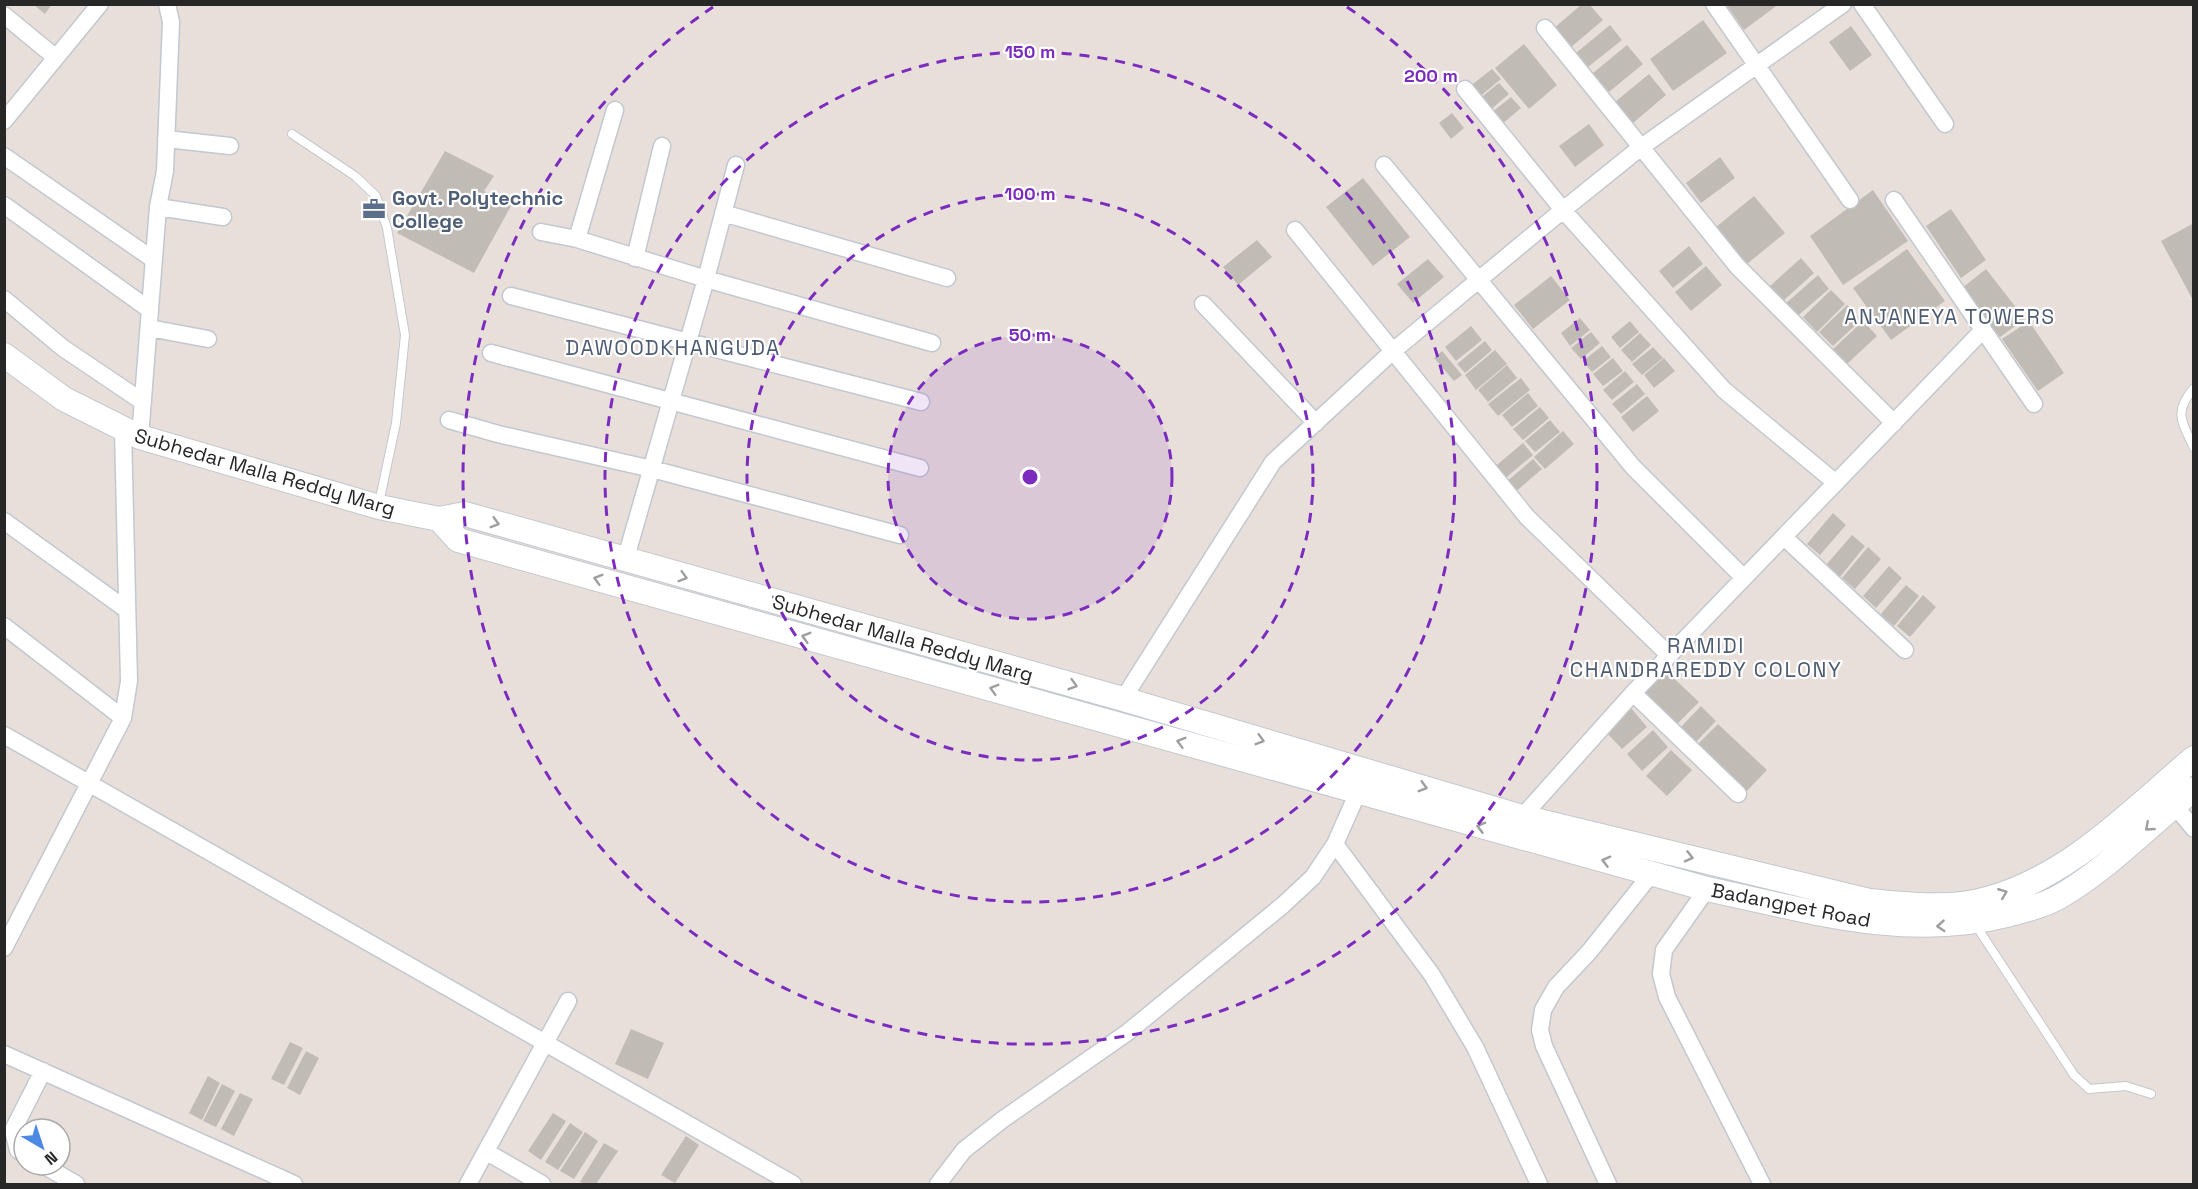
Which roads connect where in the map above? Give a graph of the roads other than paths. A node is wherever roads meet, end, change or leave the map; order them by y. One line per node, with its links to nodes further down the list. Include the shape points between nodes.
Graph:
1 (100, 4): 8 (street)
2 (167, 4): 15 (street, via 171,22)
3 (1714, 4): 9 (street)
4 (1843, 4): 9 (street)
5 (1862, 4): 13 (street)
6 (4, 15): 8 (street)
7 (1545, 28): 18 (street)
8 (55, 57): 12 (street)
9 (1758, 66): 18 (street); 22 (street)
10 (1465, 89): 26 (street)
11 (615, 110): 31 (street)
12 (4, 121)
13 (1945, 124)
14 (292, 134): 62 (lane, via 355,176 376,196 387,228 405,335 396,423)
15 (166, 139): 16 (street); 25 (street)
16 (230, 146)
17 (662, 146): 32 (street)
18 (1640, 148): 26 (street); 56 (street, via 1737,266)
19 (4, 156): 33 (street)
20 (736, 165): 27 (street)
21 (1384, 165): 36 (street)
22 (1850, 200)
23 (1894, 200): 42 (street)
24 (4, 205): 40 (street)
25 (158, 207): 28 (street); 33 (street)
26 (1563, 210): 36 (street); 61 (street, via 1724,390)
27 (723, 213): 34 (street); 35 (street)
28 (223, 217)
29 (1296, 230): 46 (street)
30 (541, 232): 31 (street)
31 (577, 239): 32 (street)
32 (635, 258): 35 (street)
33 (154, 260): 40 (street)
34 (947, 278)
35 (706, 279): 44 (street); 45 (street)
36 (1478, 279): 46 (street); 68 (street, via 1633,467)
37 (511, 296): 44 (street)
38 (4, 299): 50 (street, via 63,348)
39 (1203, 304): 55 (street)
40 (150, 310): 41 (street)
41 (149, 328): 43 (street); 50 (street)
42 (1983, 330): 53 (street); 56 (street)
43 (208, 339)
44 (687, 340): 51 (street); 52 (street)
45 (932, 343)
46 (1393, 351): 55 (street); 72 (street, via 1527,517)
47 (491, 354): 51 (street)
48 (4, 355): 57 (main road, Subhedar Malla Reddy Marg, via 64,399)
49 (2193, 388): 58 (lane, via 2182,402 2180,417)
50 (142, 402): 57 (street)
51 (670, 402): 59 (street); 60 (street)
52 (921, 402)
53 (2034, 404)
54 (449, 420): 60 (street)
55 (1316, 423): 74 (street, via 1273,462)
56 (1894, 423): 61 (street)
57 (131, 434): 62 (main road, Subhedar Malla Reddy Marg); 69 (street)
58 (2193, 448)
59 (920, 468)
60 (652, 469): 65 (street); 67 (street)
61 (1836, 483): 66 (street)
62 (379, 507): 63 (main road, Subhedar Malla Reddy Marg)
63 (439, 519): 67 (main road, Subhedar Malla Reddy Marg, one-way to 67, via 465,514); 81 (main road, Subhedar Malla Reddy Marg, one-way to 63, via 458,540)
64 (4, 521): 69 (street)
65 (900, 535)
66 (1784, 537): 68 (street); 71 (street)
67 (625, 561): 74 (main road, Subhedar Malla Reddy Marg, one-way to 74)
68 (1744, 578): 72 (street)
69 (127, 609): 75 (street, via 129,681)
70 (4, 626): 75 (street)
71 (1905, 650)
72 (1669, 655): 73 (street)
73 (1633, 693): 82 (street); 84 (street)
74 (1123, 699): 78 (main road, Subhedar Malla Reddy Marg, one-way to 78)
75 (123, 718): 79 (street)
76 (4, 735): 79 (street)
77 (2193, 758): 84 (main road, Badangpet Road, one-way to 77, via 1869,901 1926,906 1987,900 2038,879 2086,850)
78 (1367, 771): 81 (street); 84 (main road, Badangpet Road, one-way to 84)
79 (90, 783): 90 (street); 92 (street)
80 (2193, 789): 83 (main road, Badangpet Road)
81 (1359, 794): 86 (street); 87 (main road, Badangpet Road, one-way to 81)
82 (1738, 794)
83 (2174, 805): 85 (street); 89 (main road, Badangpet Road, one-way to 89, via 2099,871 2057,898)
84 (1522, 817)
85 (2193, 829)
86 (1335, 844): 104 (street, via 1313,877 1283,905 1128,1032 964,1150); 105 (street, via 1432,975 1479,1056)
87 (1652, 873): 88 (main road, Badangpet Road); 106 (street, via 1556,987 1543,1010 1540,1030)
88 (1707, 889): 89 (main road, Badangpet Road, one-way to 88, via 1922,927 1859,921); 107 (street, via 1664,950 1661,974 1667,997)
89 (1974, 924): 95 (lane, via 2074,1075 2089,1089 2126,1086)
90 (4, 948)
91 (568, 1001): 92 (street)
92 (545, 1043): 97 (street); 103 (street)
93 (4, 1054): 94 (street)
94 (43, 1071): 96 (street); 100 (street)
95 (2151, 1094)
96 (20, 1117)
97 (487, 1152): 101 (street); 102 (street)
98 (63, 1177): 99 (street)
99 (76, 1185)
100 (294, 1185)
101 (468, 1185)
102 (542, 1185)
103 (793, 1185)
104 (938, 1185)
105 (1539, 1185)
106 (1608, 1185)
107 (1762, 1185)

